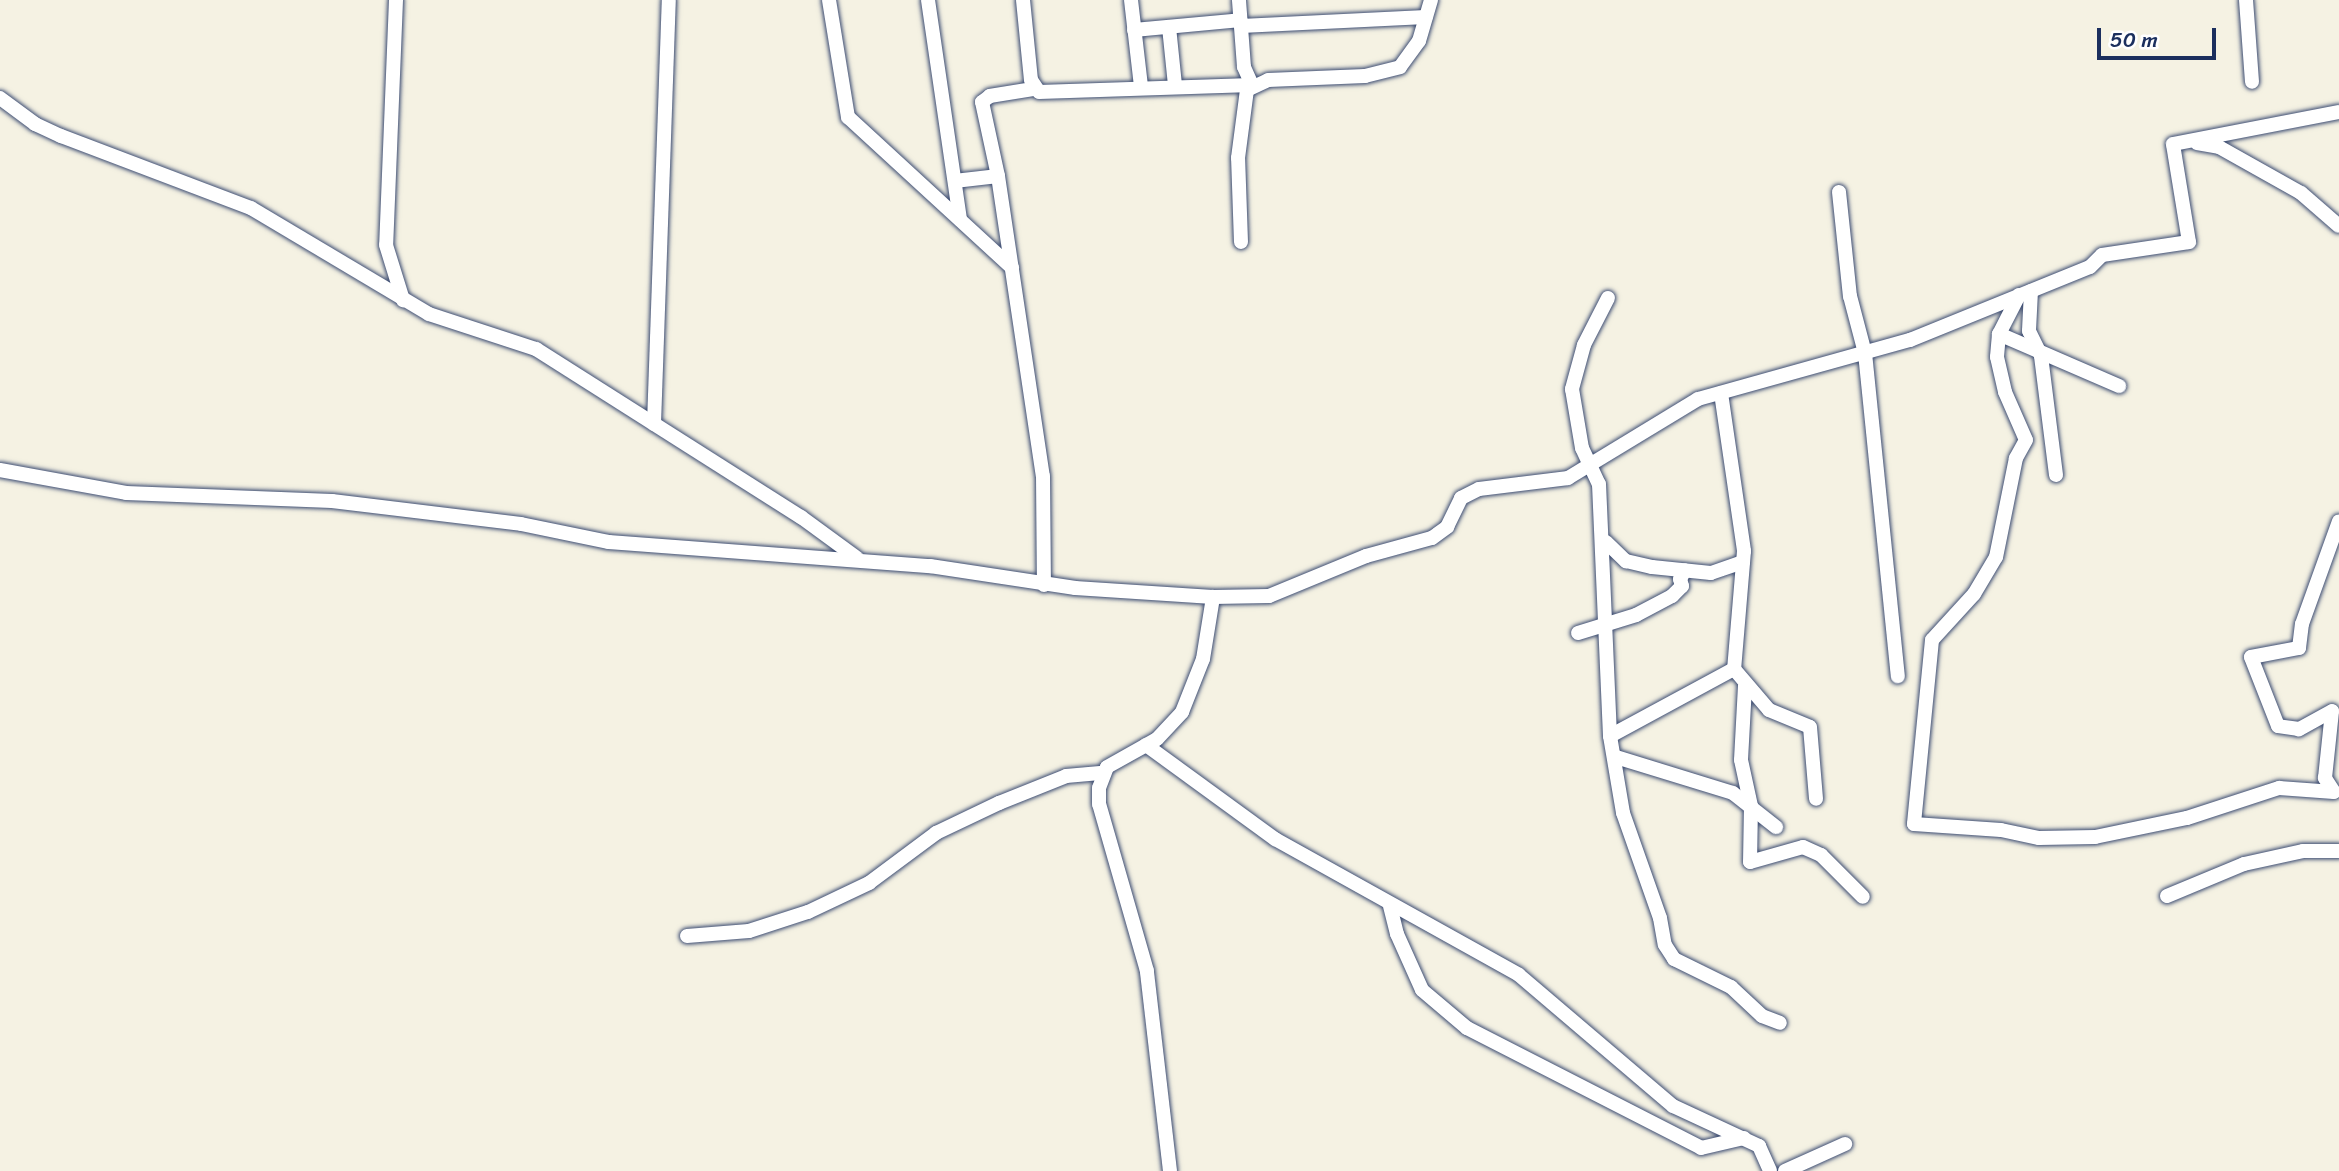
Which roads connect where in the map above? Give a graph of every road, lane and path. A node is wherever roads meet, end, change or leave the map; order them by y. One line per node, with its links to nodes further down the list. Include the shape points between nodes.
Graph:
1 (396, 0): 31 (street, via 386,244)
2 (669, 0): 37 (street)
3 (829, 0): 25 (street, via 848,117)
4 (928, 0): 23 (street)
5 (1023, 0): 18 (street)
6 (1131, 0): 13 (street)
7 (1239, 0): 11 (street)
8 (1431, 0): 10 (street)
9 (2246, 0): 14 (street)
10 (1426, 16): 11 (street); 15 (street, via 1419,41 1400,67 1365,76)
11 (1241, 23): 12 (street); 15 (street, via 1244,67)
12 (1169, 27): 13 (street); 17 (street)
13 (1134, 30): 16 (street)
14 (2252, 82)
15 (1252, 85): 17 (street); 27 (street, via 1243,96 1240,132)
16 (1141, 86): 17 (street); 18 (street)
17 (1175, 86)
18 (1033, 89): 22 (street, via 990,96 982,102)
19 (0, 98): 31 (street, via 35,124 61,136 251,208)
20 (2339, 112): 21 (street)
21 (2186, 141): 26 (street, via 2219,148 2301,193); 29 (street, via 2173,144 2189,242 2102,255 2090,267)
22 (998, 176): 23 (street); 28 (street)
23 (955, 181): 25 (street)
24 (1839, 192): 33 (street, via 1850,296)
25 (960, 220): 28 (street)
26 (2339, 226)
27 (1241, 242)
28 (1012, 268): 46 (street, via 1043,476)
29 (2025, 293): 32 (street); 33 (street, via 1910,340); 34 (street, via 2029,331)
30 (1608, 298): 38 (street, via 1584,345 1572,388 1582,448)
31 (402, 300): 37 (street, via 466,328 536,349)
32 (1999, 334): 34 (street); 41 (street, via 1997,357 2005,392 2025,440 2016,458 1996,557 1974,594 1931,640 1914,824 2039,838 2095,837 2187,818 2278,788 2334,792 2325,778 2332,711 2299,729 2278,726 2250,657 2299,649 2302,624)
33 (1865, 353): 36 (street); 51 (street)
34 (2041, 356): 35 (street); 40 (street)
35 (2119, 386)
36 (1721, 393): 38 (street, via 1664,418); 44 (street)
37 (654, 424): 43 (street)
38 (1591, 463): 42 (street, via 1599,484); 47 (street, via 1568,478 1479,489 1461,498 1447,527 1432,538 1366,556 1269,596)
39 (0, 470): 43 (street, via 125,493 332,500 521,524 609,542)
40 (2056, 475)
41 (2339, 521)
42 (1602, 539): 45 (street, via 1626,561); 48 (street)
43 (858, 559): 46 (street)
44 (1743, 562): 45 (street, via 1712,573); 50 (street)
45 (1685, 570): 48 (street, via 1682,586 1672,596)
46 (1044, 585): 47 (street)
47 (1213, 597): 54 (street, via 1193,689 1182,712)
48 (1606, 625): 49 (street); 53 (street)
49 (1578, 633)
50 (1734, 669): 52 (street); 53 (street)
51 (1898, 677)
52 (1745, 686): 57 (street, via 1769,709 1810,727); 58 (street, via 1741,760)
53 (1609, 736): 55 (street)
54 (1146, 745): 56 (street); 63 (street, via 1275,839)
55 (1616, 757): 58 (street, via 1732,793); 65 (street, via 1630,838 1674,959 1731,987 1762,1016)
56 (1103, 773): 64 (street, via 1066,776 999,803 936,833 869,883 808,912 748,931); 68 (street, via 1099,804 1147,971)
57 (1816, 799)
58 (1751, 806): 59 (street); 62 (street, via 1750,862 1803,847 1821,855)
59 (1776, 827)
60 (2339, 851): 61 (street, via 2303,851 2244,864)
61 (2166, 896)
62 (1863, 897)
63 (1390, 906): 66 (street, via 1519,975 1673,1107); 66 (street, via 1422,990 1467,1028 1701,1149)
64 (687, 936)
65 (1780, 1023)
66 (1744, 1139): 69 (street, via 1759,1146)
67 (1844, 1144): 70 (street)
68 (1170, 1171)
69 (1770, 1171)
70 (1784, 1171)

